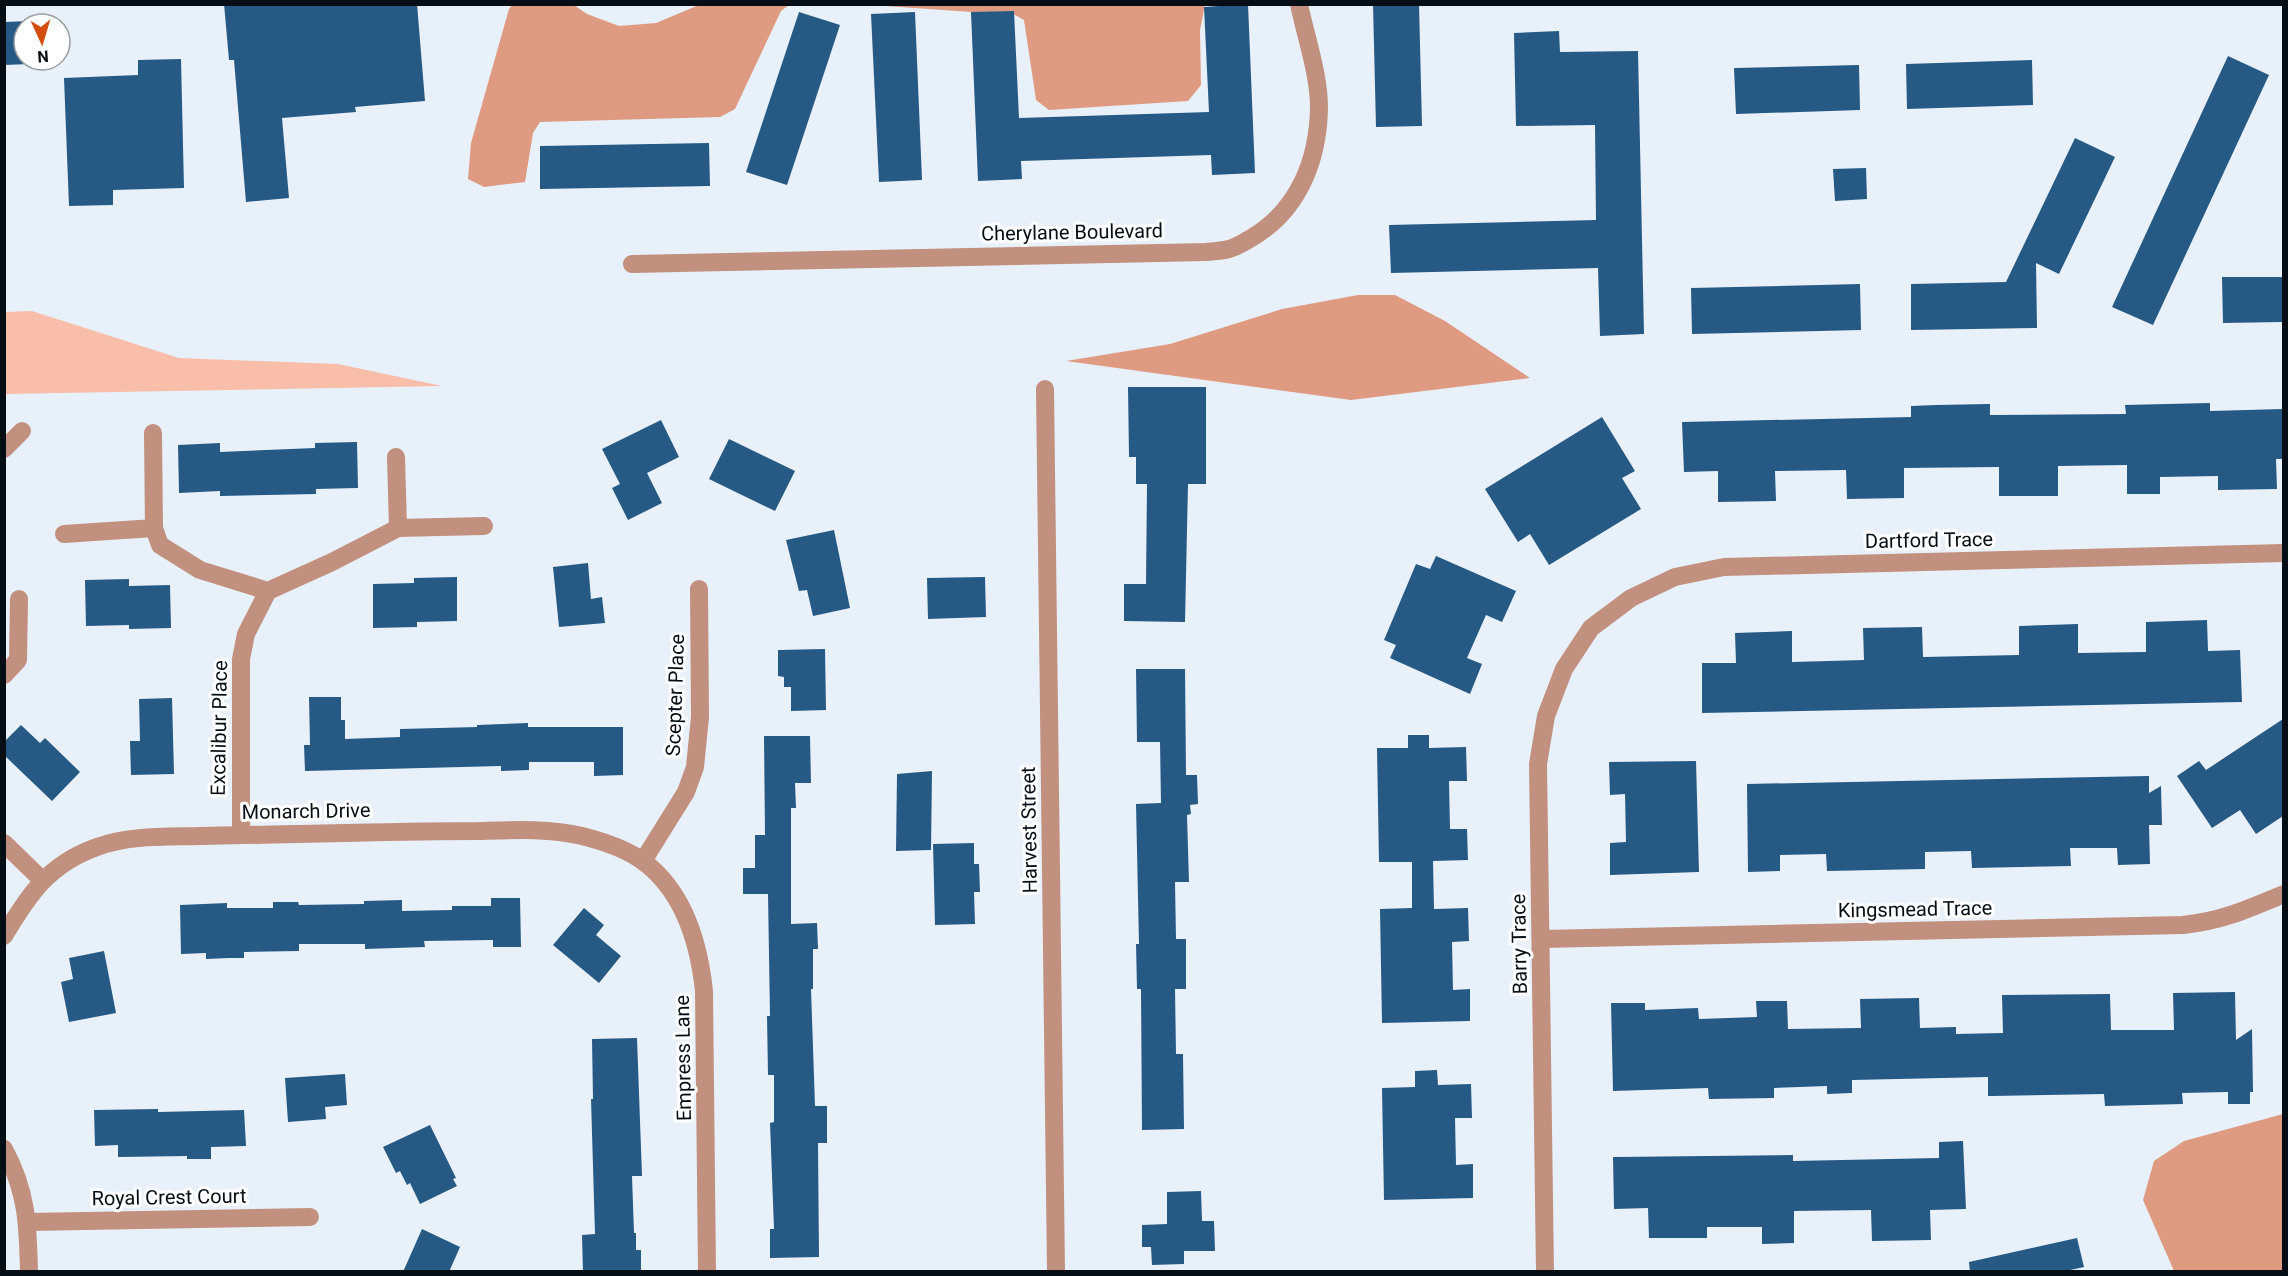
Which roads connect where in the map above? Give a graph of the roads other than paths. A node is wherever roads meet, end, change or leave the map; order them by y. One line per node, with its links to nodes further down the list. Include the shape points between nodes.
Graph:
1 (1299, 4): 2 (street, Cherylane Boulevard, via 1319,108 1311,164 1298,193 1283,213 1267,228 1229,249)
2 (632, 264)
3 (1045, 389): 30 (street, Harvest Street)
4 (22, 431): 6 (street)
5 (153, 433): 9 (street)
6 (4, 449)
7 (396, 457): 10 (street)
8 (484, 526): 10 (street)
9 (154, 528): 11 (street); 14 (street, via 160,545 201,570)
10 (398, 528): 14 (street)
11 (64, 534)
12 (2283, 553): 16 (street, Dartford Trace, via 1724,567 1676,577 1631,598)
13 (699, 589): 20 (street, Scepter Place, via 700,717 695,767 686,792)
14 (268, 591): 18 (street, Excalibur Place, via 246,634 241,659)
15 (19, 599): 17 (street, via 18,660)
16 (1591, 628): 24 (street, Barry Trace, via 1564,669 1546,716 1538,764)
17 (4, 675)
18 (240, 835): 20 (street, Monarch Drive, via 549,831 582,836); 21 (street, Monarch Drive, via 133,839 99,846 81,853)
19 (4, 843): 21 (street)
20 (643, 861): 29 (street, Empress Lane, via 661,877 680,905 702,973)
21 (42, 880): 23 (street, Monarch Drive)
22 (2283, 894): 24 (street, Kingsmead Trace, via 2212,922 2182,925)
23 (4, 936)
24 (1542, 939): 31 (street, Barry Trace)
25 (4, 1149): 27 (street, via 25,1200)
26 (310, 1217): 27 (street, Royal Crest Court)
27 (28, 1222): 28 (street)
28 (30, 1272)
29 (707, 1272)
30 (1056, 1272)
31 (1545, 1272)

